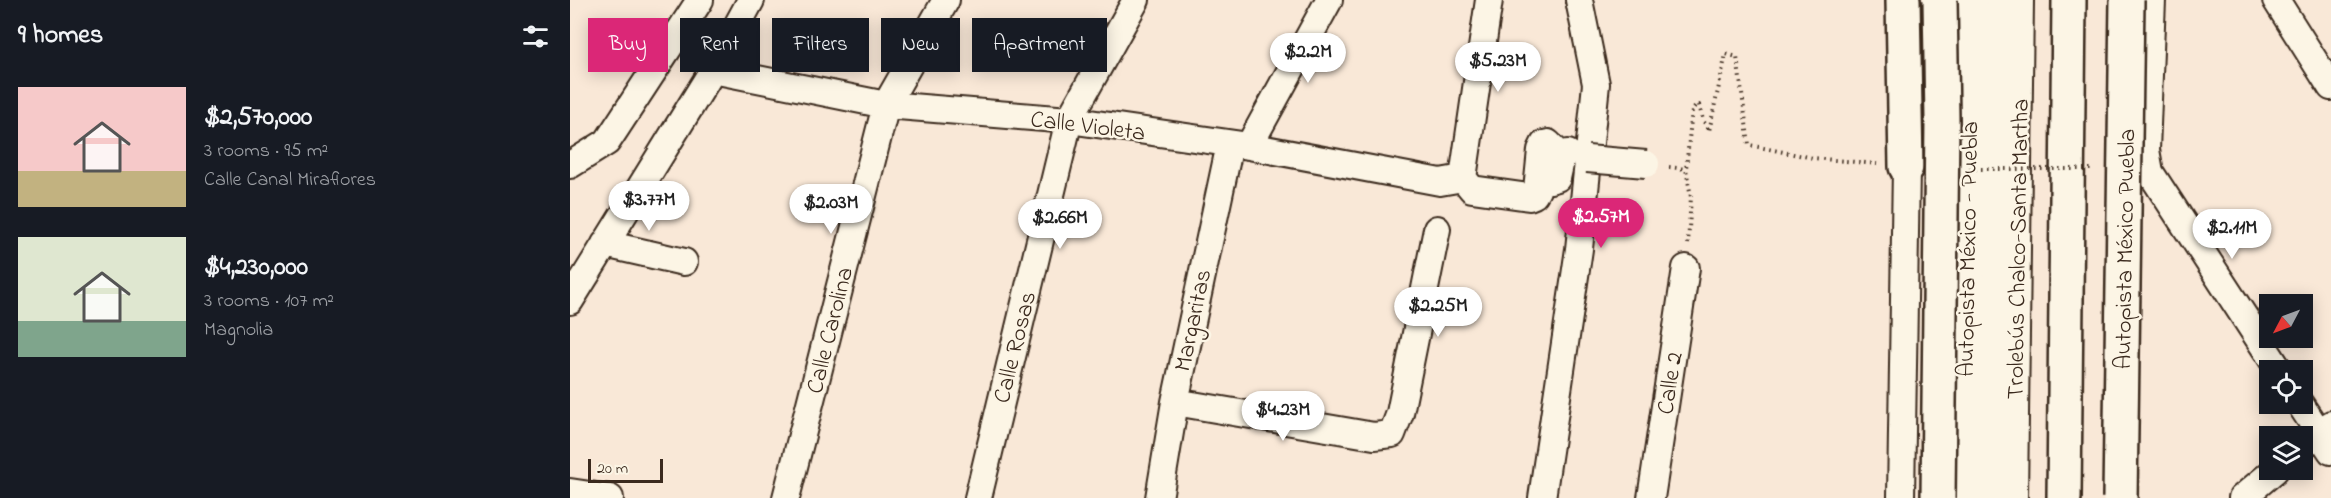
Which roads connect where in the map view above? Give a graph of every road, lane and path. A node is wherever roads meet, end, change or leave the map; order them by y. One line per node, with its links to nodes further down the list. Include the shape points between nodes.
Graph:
1 (751, 0): 17 (street)
2 (946, 0): 21 (street, Calle Carolina)
3 (1136, 0): 22 (street, Calle Rosas)
4 (1329, 0): 23 (street, Margaritas)
5 (1489, 0): 29 (street)
6 (1579, 0): 45 (street, via 1596,84 1579,249)
7 (1903, 0): 26 (highway)
8 (1940, 0): 48 (highway, bridge)
9 (1970, 0): 49 (highway, Autopista México - Puebla)
10 (1995, 0): 50 (street)
11 (2020, 0): 51 (street, Trolebús Chalco-Santa Martha)
12 (2069, 0): 52 (highway)
13 (2127, 0): 53 (highway, Autopista México Puebla, bridge)
14 (2152, 0): 35 (street, via 2146,150 2150,172)
15 (2276, 0): 20 (street)
16 (695, 2): 25 (street, via 607,142)
17 (741, 18)
18 (712, 72): 31 (street)
19 (723, 72): 21 (street, Calle Violeta)
20 (2331, 87)
21 (886, 105): 22 (street, Calle Violeta); 42 (street, Calle Carolina)
22 (1069, 120): 23 (street, Calle Violeta); 43 (street, Calle Rosas)
23 (1239, 145): 29 (street, Calle Violeta, via 1440,182); 36 (street, Margaritas)
24 (1646, 164): 29 (street, bridge, via 1562,156 1557,178 1551,180 1548,175 1554,150 1548,143 1541,150 1534,195 1472,189)
25 (570, 165)
26 (1906, 167): 33 (path, via 1813,158 1749,145 1737,57 1726,54 1709,131 1700,105 1692,110 1686,169 1691,197); 47 (street)
27 (1961, 169): 28 (path, bridge)
28 (2091, 169)
29 (1462, 178)
30 (1437, 229): 36 (street, via 1400,413 1392,434 1374,436)
31 (605, 244): 32 (street); 34 (street)
32 (684, 262)
33 (1686, 268): 46 (street, Calle 2)
34 (570, 301)
35 (2272, 360)
36 (1175, 402): 44 (street, Margaritas)
37 (2306, 414): 38 (street)
38 (2321, 438)
39 (2263, 480): 54 (street)
40 (570, 492): 41 (street)
41 (610, 498)
42 (786, 498)
43 (978, 498)
44 (1159, 498)
45 (1542, 498)
46 (1651, 498)
47 (1901, 498)
48 (1938, 498)
49 (1964, 498)
50 (1991, 498)
51 (2014, 498)
52 (2064, 498)
53 (2121, 498)
54 (2242, 498)

